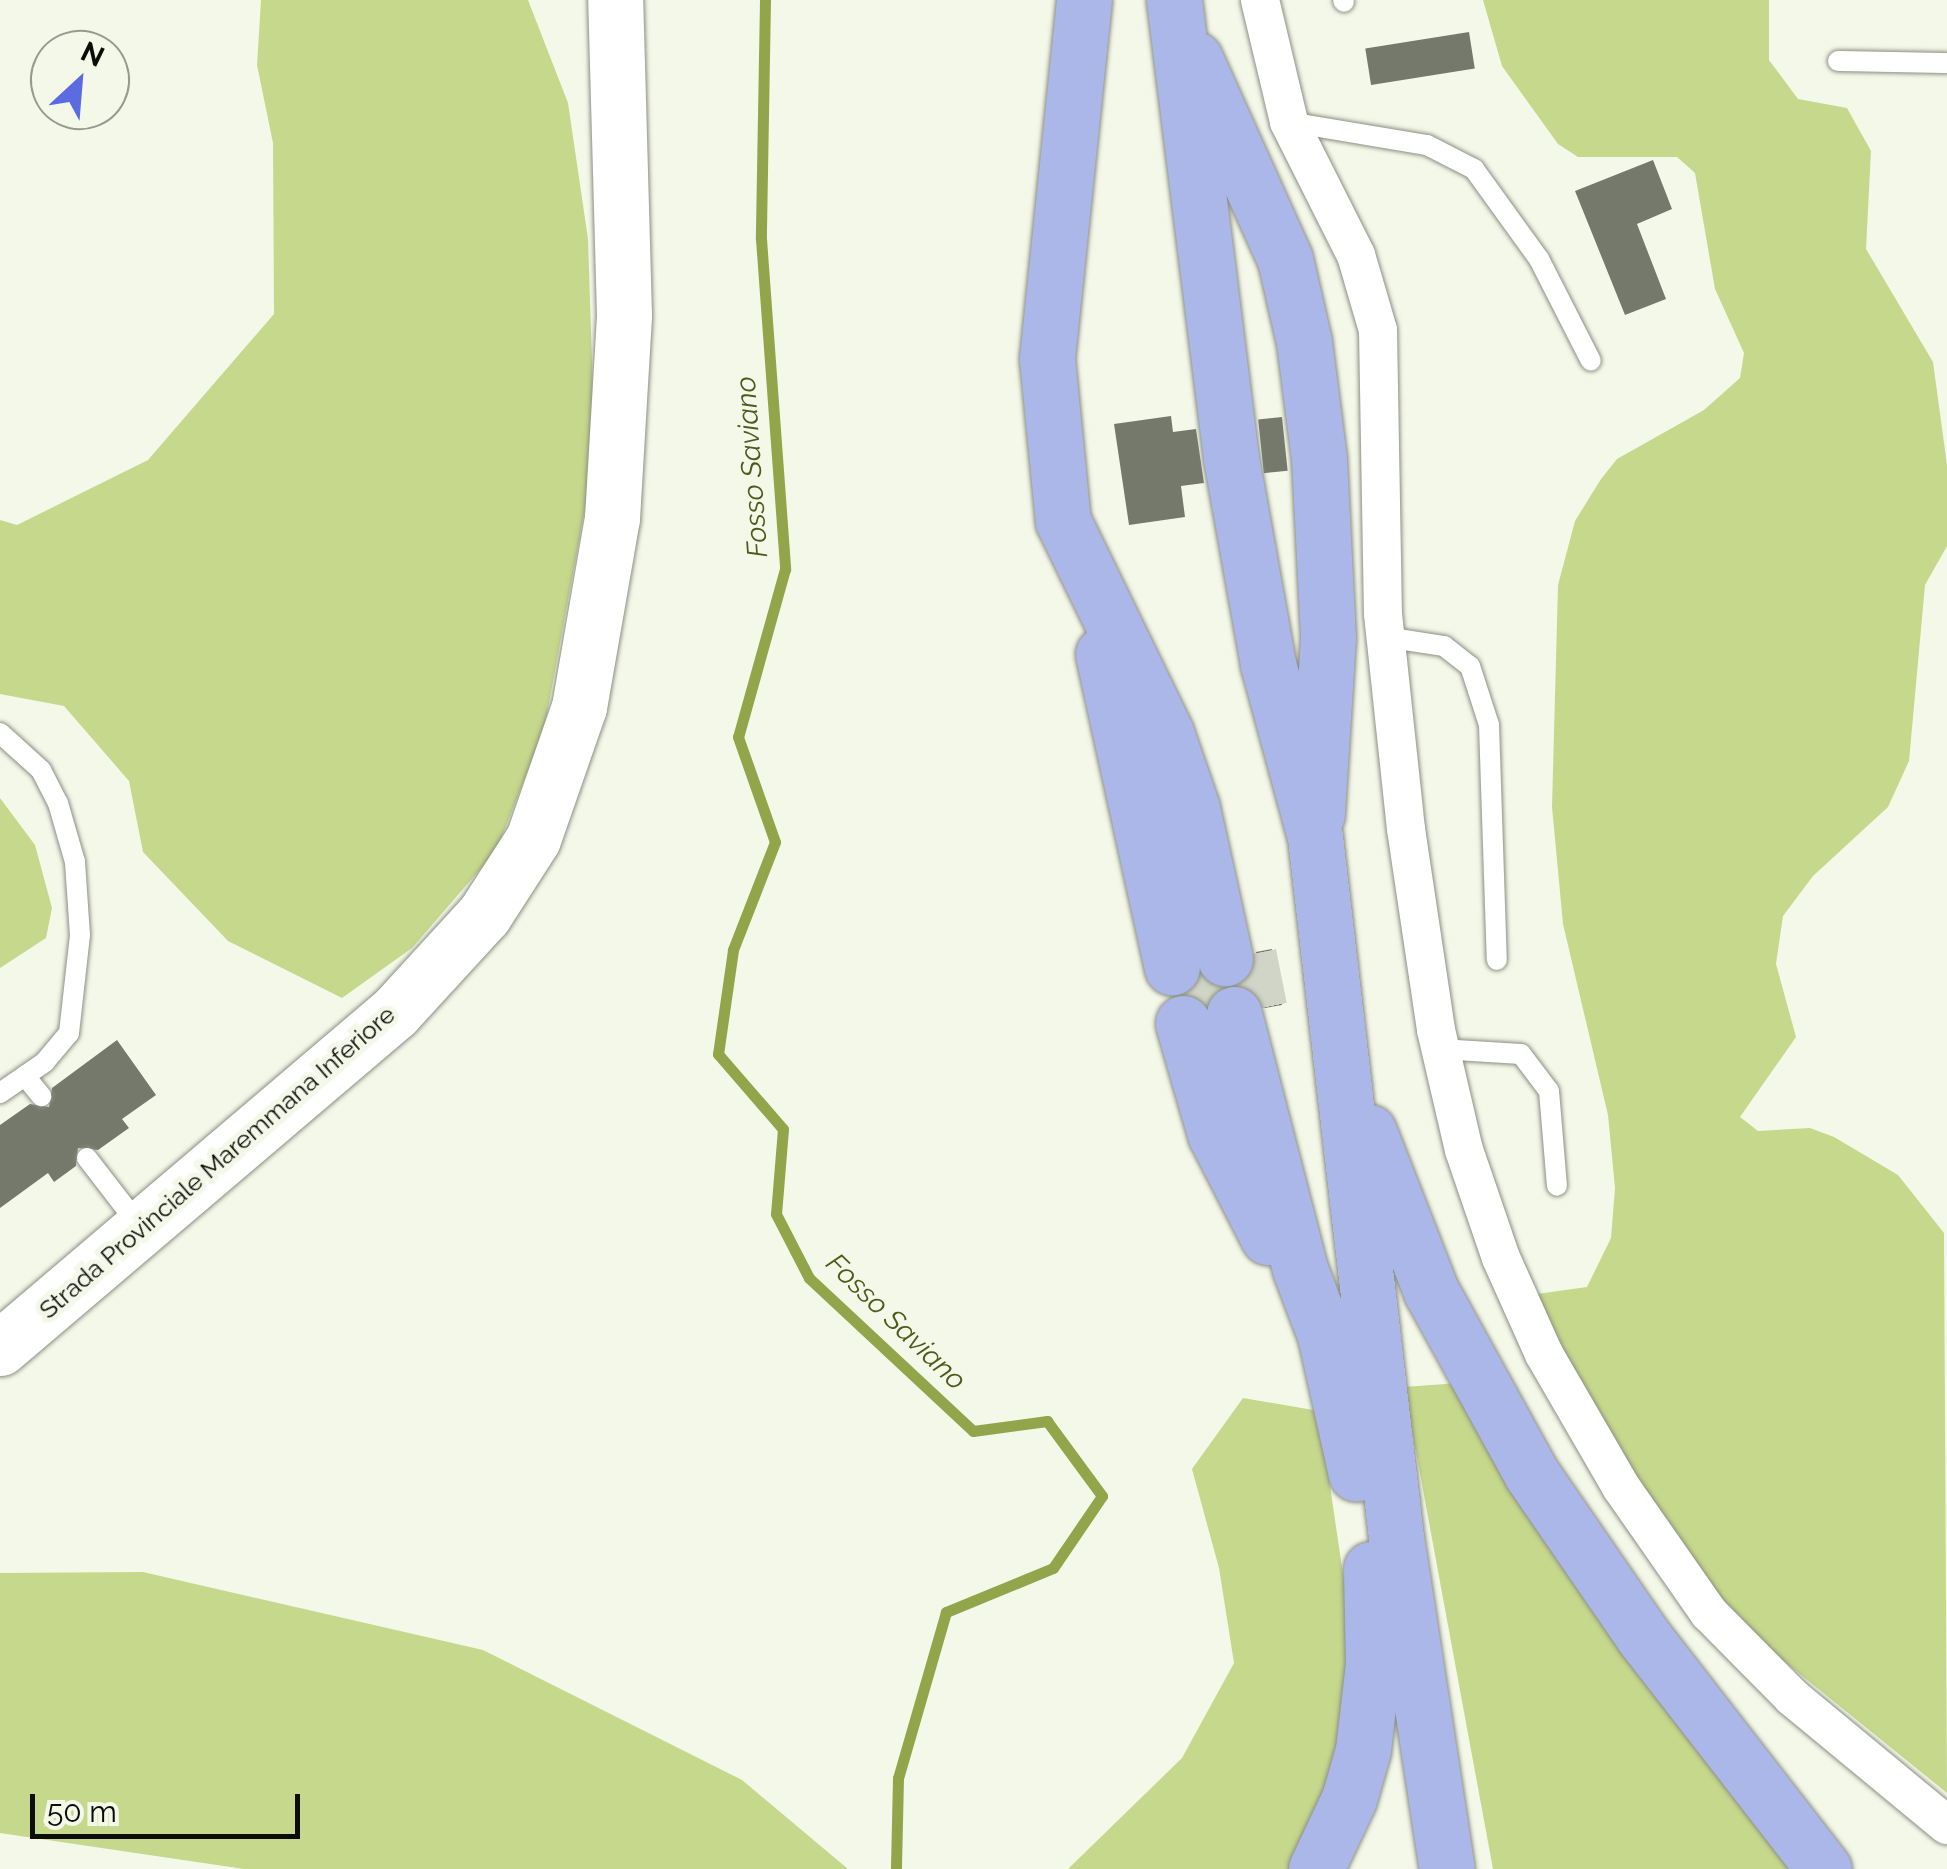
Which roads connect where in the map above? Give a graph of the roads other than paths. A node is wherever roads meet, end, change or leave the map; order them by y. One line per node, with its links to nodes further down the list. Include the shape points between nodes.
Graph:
1 (615, 0): 22 (main road, Strada Provinciale Maremmana Inferiore, via 624,315 614,501 579,707 549,802 510,880 437,968 345,1059)
2 (1084, 0): 9 (highway, via 1047,359 1062,521)
3 (1260, 0): 7 (street)
4 (1174, 8): 12 (highway, via 1230,458 1268,664); 12 (highway, via 1285,260 1304,342 1319,459 1328,638)
5 (1838, 61): 6 (lane)
6 (1947, 63)
7 (1289, 122): 8 (lane, via 1427,145 1474,169 1539,260); 10 (street, via 1356,255 1378,330)
8 (1591, 361)
9 (1086, 574): 9 (highway, via 1150,843 1211,961 1200,748 1162,679)
10 (1384, 637): 13 (lane, via 1444,646 1470,666 1489,725); 16 (street)
11 (0, 733): 17 (lane, via 50,784 78,886 75,1018 58,1048)
12 (1314, 837): 14 (highway)
13 (1498, 960)
14 (1326, 972): 25 (highway); 29 (highway, via 1381,1172 1476,1379 1614,1596)
15 (1221, 1016): 23 (highway); 23 (highway); 23 (highway, via 1223,1152)
16 (1440, 1049): 21 (lane, via 1521,1054 1549,1091); 26 (street, via 1500,1258 1544,1354 1642,1522 1746,1656)
17 (26, 1076): 18 (lane); 19 (lane)
18 (0, 1093)
19 (41, 1096)
20 (88, 1158): 22 (lane)
21 (1557, 1186)
22 (141, 1228): 24 (main road, Strada Provinciale Maremmana Inferiore)
23 (1325, 1335): 25 (highway); 27 (highway, via 1358,1486 1374,1623 1362,1750 1344,1811)
24 (0, 1348)
25 (1396, 1537): 28 (highway)
26 (1947, 1826)
27 (1316, 1869)
28 (1447, 1869)
29 (1824, 1869)

